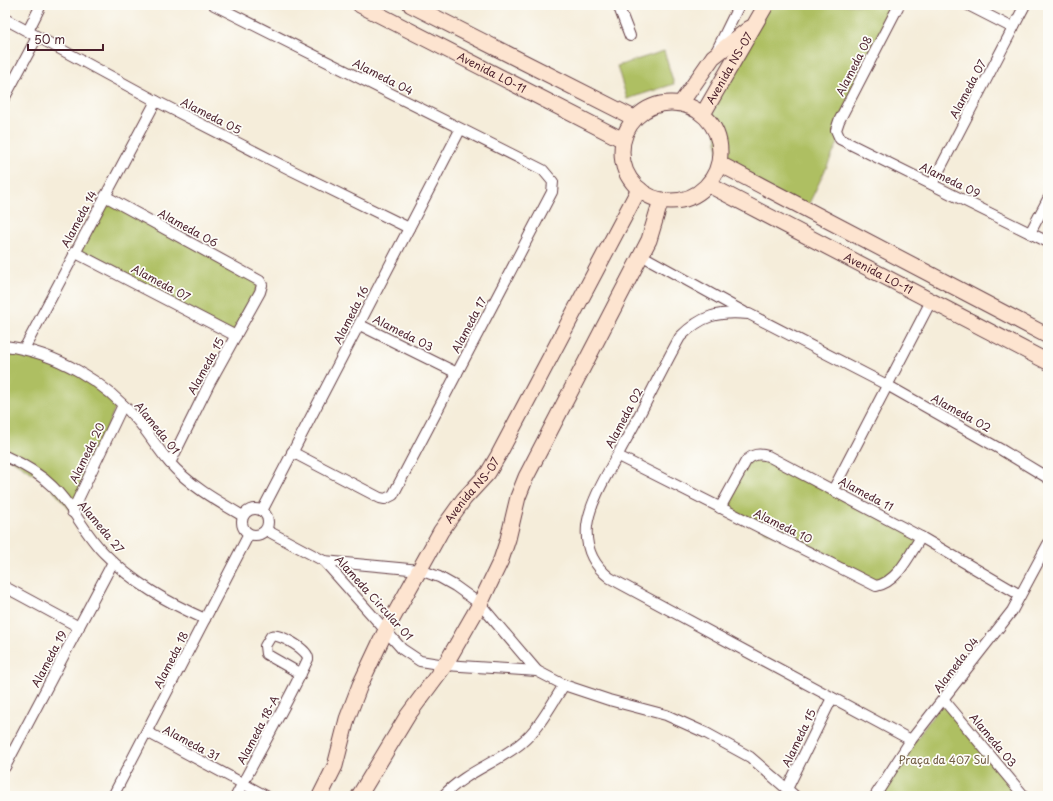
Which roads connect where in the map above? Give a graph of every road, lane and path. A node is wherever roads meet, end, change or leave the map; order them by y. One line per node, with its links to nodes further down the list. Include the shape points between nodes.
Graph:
1 (41, 5): 14 (street)
2 (214, 5): 22 (street, Alameda 04)
3 (360, 5): 24 (street, Avenida LO-11)
4 (411, 5): 21 (street)
5 (618, 5): 15 (street)
6 (739, 5): 16 (street, Avenida NS-07)
7 (766, 5): 12 (street, Avenida NS-07)
8 (899, 5): 23 (street, Alameda 08, via 839,121 836,130)
9 (968, 5): 13 (street)
10 (1025, 5): 13 (street, Alameda 07)
11 (5, 19): 14 (street, Alameda 05)
12 (757, 22): 16 (street, Avenida NS-07); 20 (street, Avenida NS-07)
13 (1013, 28): 27 (street, Alameda 07)
14 (32, 34): 17 (street); 18 (street, Alameda 05)
15 (630, 36)
16 (713, 58): 19 (street, Avenida NS-07)
17 (5, 98)
18 (156, 101): 30 (street, Alameda 14); 33 (street, Alameda 05)
19 (680, 104): 20 (street, via 692,107); 21 (street, via 664,103 647,108)
20 (703, 114): 25 (street, via 715,128 720,146)
21 (634, 118): 24 (street)
22 (460, 130): 26 (street, Alameda 04); 33 (street, Alameda 16)
23 (840, 139): 27 (street, Alameda 09)
24 (623, 140): 29 (street, via 624,167)
25 (720, 164): 28 (street); 43 (street, Avenida LO-11)
26 (543, 170): 47 (street, Alameda 17, via 553,182 552,192)
27 (932, 184): 34 (street, Alameda 09)
28 (709, 185): 32 (street, via 695,196 678,201); 39 (street, Avenida LO-11)
29 (639, 189): 32 (street); 66 (street, Avenida NS-07, via 498,456 488,473 441,530)
30 (104, 196): 36 (street, Alameda 14); 38 (street, Alameda 06)
31 (1048, 199): 34 (street)
32 (661, 200): 37 (street, via 649,240)
33 (409, 228): 41 (street, Alameda 16)
34 (1030, 233): 35 (street, Alameda 09)
35 (1048, 242)
36 (74, 252): 42 (street, Alameda 07); 45 (street, Alameda 14)
37 (641, 255): 40 (street); 69 (street, via 526,477 501,560)
38 (260, 281): 42 (street, Alameda 15, via 260,292)
39 (931, 301): 46 (street, Avenida LO-11); 48 (street)
40 (749, 314): 48 (street, Alameda 02); 52 (street, Alameda 02, via 718,314 705,318 680,337)
41 (360, 325): 47 (street, Alameda 03); 50 (street, Alameda 16)
42 (236, 336): 53 (street, Alameda 15)
43 (1048, 336)
44 (5, 346): 45 (street, Alameda 01)
45 (24, 348): 49 (street, Alameda 01, via 78,371 112,394)
46 (1048, 362)
47 (457, 373): 50 (street, Alameda 17, via 395,492 388,498 380,498)
48 (887, 385): 54 (street, Alameda 02); 55 (street)
49 (123, 405): 53 (street, Alameda 01, via 138,420); 58 (street, Alameda 20)
50 (292, 452): 57 (street, Alameda 16)
51 (5, 456): 58 (street, Alameda 27, via 35,472 54,488)
52 (618, 456): 56 (street, Alameda 10); 77 (street, Alameda 02, via 590,510 587,526 587,543 592,560 600,571)
53 (170, 463): 59 (street, Alameda 01, via 199,490)
54 (1048, 478)
55 (833, 490): 56 (street, Alameda 11, via 768,456 756,454 746,461); 62 (street, Alameda 11)
56 (720, 508): 62 (street, Alameda 10, via 876,586 888,582 895,576)
57 (262, 511): 59 (street, via 252,509); 60 (street, via 268,517)
58 (72, 512): 65 (street, Alameda 27)
59 (243, 516): 61 (street, via 243,528)
60 (266, 530): 61 (street, via 257,535); 64 (street)
61 (249, 534): 70 (street, Alameda 18)
62 (921, 537): 68 (street, Alameda 11)
63 (1048, 544): 68 (street, Alameda 04)
64 (324, 561): 66 (street, Alameda Circular 01); 72 (street, Alameda Circular 01)
65 (113, 562): 70 (street, Alameda 27, via 147,590); 71 (street, Alameda 19)
66 (420, 570): 69 (street, Alameda Circular 01, via 455,586); 72 (street, Avenida NS-07)
67 (5, 587): 71 (street)
68 (1020, 595): 78 (street, Alameda 04, via 1012,611)
69 (480, 604): 73 (street); 74 (street, Alameda Circular 01)
70 (205, 619): 79 (street, Alameda 18)
71 (79, 627): 81 (street, Alameda 19)
72 (386, 630): 73 (street, Alameda Circular 01, via 402,649 420,661); 87 (street, Avenida NS-07, via 352,703 338,759)
73 (444, 666): 74 (street, Alameda Circular 01); 88 (street, via 408,715)
74 (538, 671): 76 (street, Alameda Circular 01)
75 (301, 674): 82 (street, Alameda 18-A)
76 (564, 685): 83 (street, Alameda Circular 01, via 666,715 706,733 740,749); 89 (street, via 530,735)
77 (832, 698): 80 (street, Alameda 02); 83 (street, Alameda 15)
78 (944, 700): 80 (street, Alameda 04); 92 (street, Alameda 03)
79 (147, 732): 82 (street, Alameda 31); 84 (street, Alameda 18)
80 (911, 740): 91 (street, Alameda 04)
81 (5, 768)
82 (242, 784): 85 (street, Alameda 18-A); 86 (street, Alameda 31)
83 (787, 789): 90 (street, Alameda Circular 01)
84 (113, 796)
85 (236, 796)
86 (266, 796)
87 (320, 796)
88 (359, 796)
89 (443, 796)
90 (795, 796)
91 (875, 796)
92 (1024, 796)

